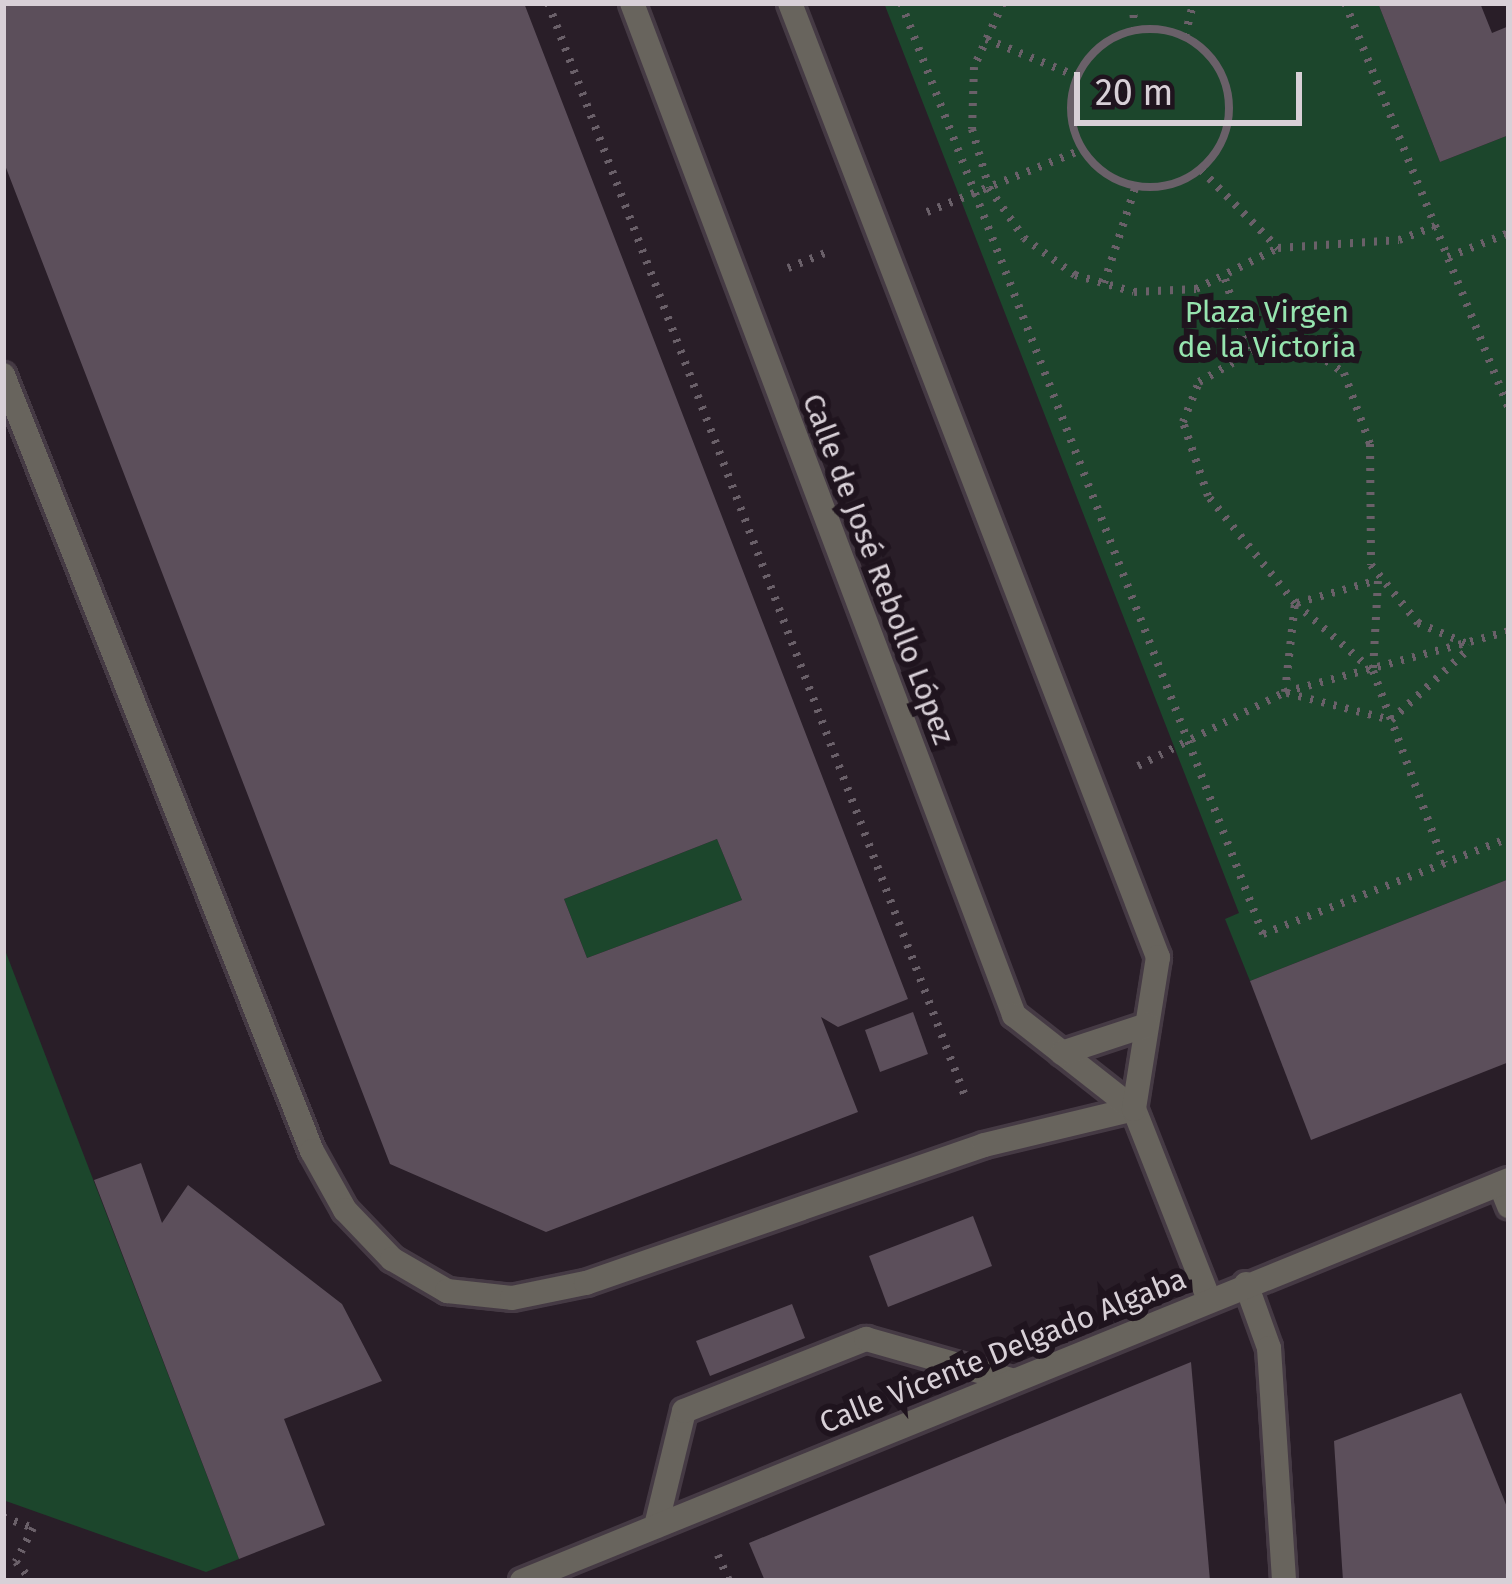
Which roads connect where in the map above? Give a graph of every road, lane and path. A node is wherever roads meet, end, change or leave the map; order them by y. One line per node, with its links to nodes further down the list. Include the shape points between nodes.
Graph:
1 (548, 3): 38 (path)
2 (632, 3): 36 (street, Calle de José Rebollo López, via 1014,1015)
3 (790, 3): 32 (street)
4 (901, 3): 31 (path)
5 (1003, 3): 11 (path)
6 (1132, 3): 9 (path)
7 (1193, 3): 10 (path)
8 (1345, 3): 15 (path)
9 (1135, 29): 10 (path); 12 (path)
10 (1185, 35): 13 (path, via 1207,51 1229,96 1219,150)
11 (986, 39): 12 (path); 20 (path, via 972,129 989,188 1024,238)
12 (1076, 76): 14 (path, via 1082,150)
13 (1201, 170): 14 (path); 17 (path)
14 (1136, 185): 20 (path)
15 (1436, 226): 17 (path, via 1399,240); 18 (path)
16 (1509, 233): 18 (path)
17 (1278, 248): 19 (path)
18 (1448, 257): 23 (path)
19 (1225, 279): 20 (path, via 1134,292); 21 (path)
20 (1104, 283)
21 (1248, 349): 24 (path, via 1307,347 1357,395); 25 (path, via 1188,398 1187,449 1222,518)
22 (3, 375): 38 (street, via 311,1151 345,1210 392,1259 447,1292 530,1294)
23 (1509, 408)
24 (1378, 580): 25 (path); 27 (path, via 1418,623); 28 (path)
25 (1295, 603): 28 (path); 29 (path)
26 (1509, 631): 27 (path)
27 (1472, 646): 28 (path); 30 (path)
28 (1373, 671): 29 (path); 30 (path)
29 (1285, 692): 30 (path); 31 (path)
30 (1391, 720): 34 (path)
31 (1189, 740): 32 (path); 34 (path, via 1263,934)
32 (1094, 788): 35 (street, via 1159,957)
33 (1509, 838): 34 (path)
34 (1444, 863)
35 (1147, 1025): 36 (street); 37 (street)
36 (1063, 1053): 37 (street, Calle de José Rebollo López)
37 (1134, 1109): 38 (street); 41 (street)
38 (984, 1145)
39 (1506, 1190): 40 (street, Calle Vicente Delgado Algaba)
40 (1246, 1284): 41 (street, Calle Vicente Delgado Algaba); 47 (street, via 1269,1348)
41 (1209, 1299): 42 (street, Calle Vicente Delgado Algaba)
42 (1011, 1380): 44 (street, Calle Vicente Delgado Algaba); 44 (street, via 866,1339 684,1411)
43 (3, 1517): 45 (path, via 33,1528 16,1562)
44 (656, 1526): 46 (street, Calle Vicente Delgado Algaba)
45 (32, 1581)
46 (521, 1581)
47 (1284, 1581)

